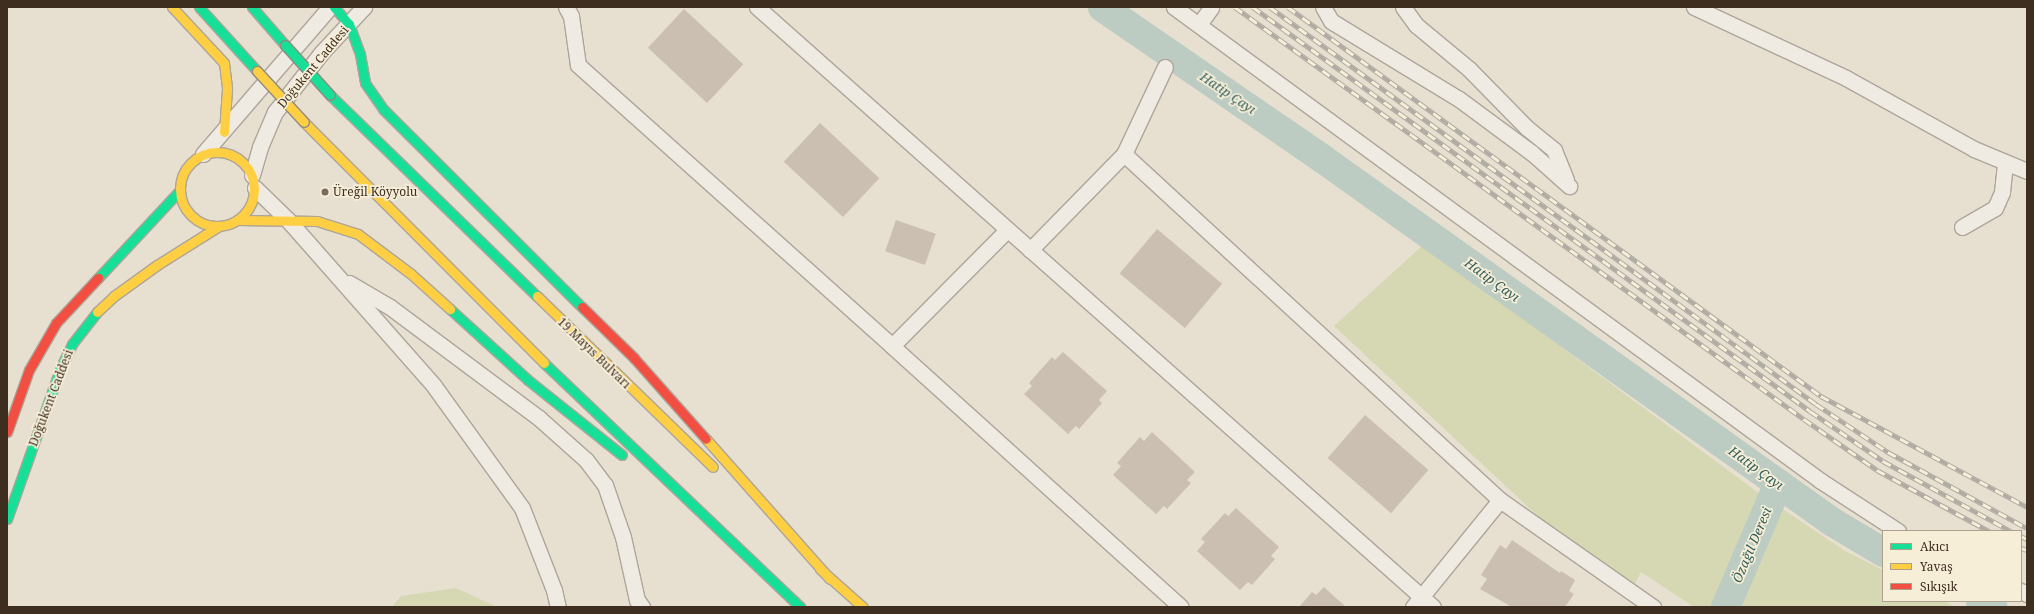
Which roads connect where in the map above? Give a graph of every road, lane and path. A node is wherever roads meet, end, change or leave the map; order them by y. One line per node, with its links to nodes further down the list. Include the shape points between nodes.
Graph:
1 (172, 7): 17 (main road, via 224,63 227,89)
2 (199, 7): 40 (main road, bridge, via 304,122 538,356)
3 (252, 7): 34 (main road, 19 Mayıs Bulvarı, bridge, via 330,95)
4 (330, 7): 17 (street)
5 (334, 7): 14 (main road)
6 (364, 7): 14 (street, Doğukent Caddesi)
7 (566, 7): 31 (street, via 571,16 578,65)
8 (757, 7): 28 (street)
9 (1174, 7): 15 (street)
10 (1323, 7): 11 (street, via 1331,21 1459,99 1532,153 1569,186 1554,150 1527,128 1469,69 1416,25)
11 (1403, 7)
12 (1694, 7): 20 (street, via 1846,78 1970,146)
13 (1211, 8): 15 (street)
14 (349, 24): 22 (street, Doğukent Caddesi, via 322,52 274,112 260,147); 41 (main road, via 360,54 365,83 384,109 634,358)
15 (1200, 24): 39 (street, via 1820,481)
16 (1165, 67): 19 (street)
17 (224, 132): 18 (street)
18 (203, 154): 22 (main road, via 214,151 237,157); 23 (main road, via 187,166 182,175)
19 (1124, 154): 29 (street); 37 (street)
20 (2005, 162): 21 (street); 27 (street, via 2002,192 1995,208)
21 (2027, 171)
22 (254, 182): 24 (street); 25 (main road, via 253,200 247,212)
23 (180, 190): 26 (main road, via 188,212 207,225); 32 (main road, via 56,323 29,370)
24 (287, 219): 25 (main road); 30 (street); 33 (main road, via 317,221 358,234 410,273 528,380)
25 (237, 220): 26 (main road)
26 (219, 226): 38 (main road, Doğukent Caddesi, via 114,296 85,325 60,369)
27 (1962, 227)
28 (1007, 230): 29 (street); 31 (street)
29 (1030, 250): 42 (street)
30 (336, 275): 43 (street, via 434,386 522,508 554,590); 44 (street, via 390,307 540,419 586,460 605,486 622,537 637,600)
31 (892, 346): 47 (street)
32 (7, 432)
33 (628, 460)
34 (722, 476)
35 (652, 480): 40 (main road)
36 (739, 492): 41 (main road)
37 (1500, 500): 42 (street); 49 (street)
38 (7, 519)
39 (1896, 530)
40 (760, 572): 45 (main road)
41 (830, 579): 46 (main road)
42 (1417, 602): 48 (street)
43 (558, 607)
44 (642, 607)
45 (800, 607)
46 (862, 607)
47 (1181, 607)
48 (1434, 607)
49 (1653, 607)

